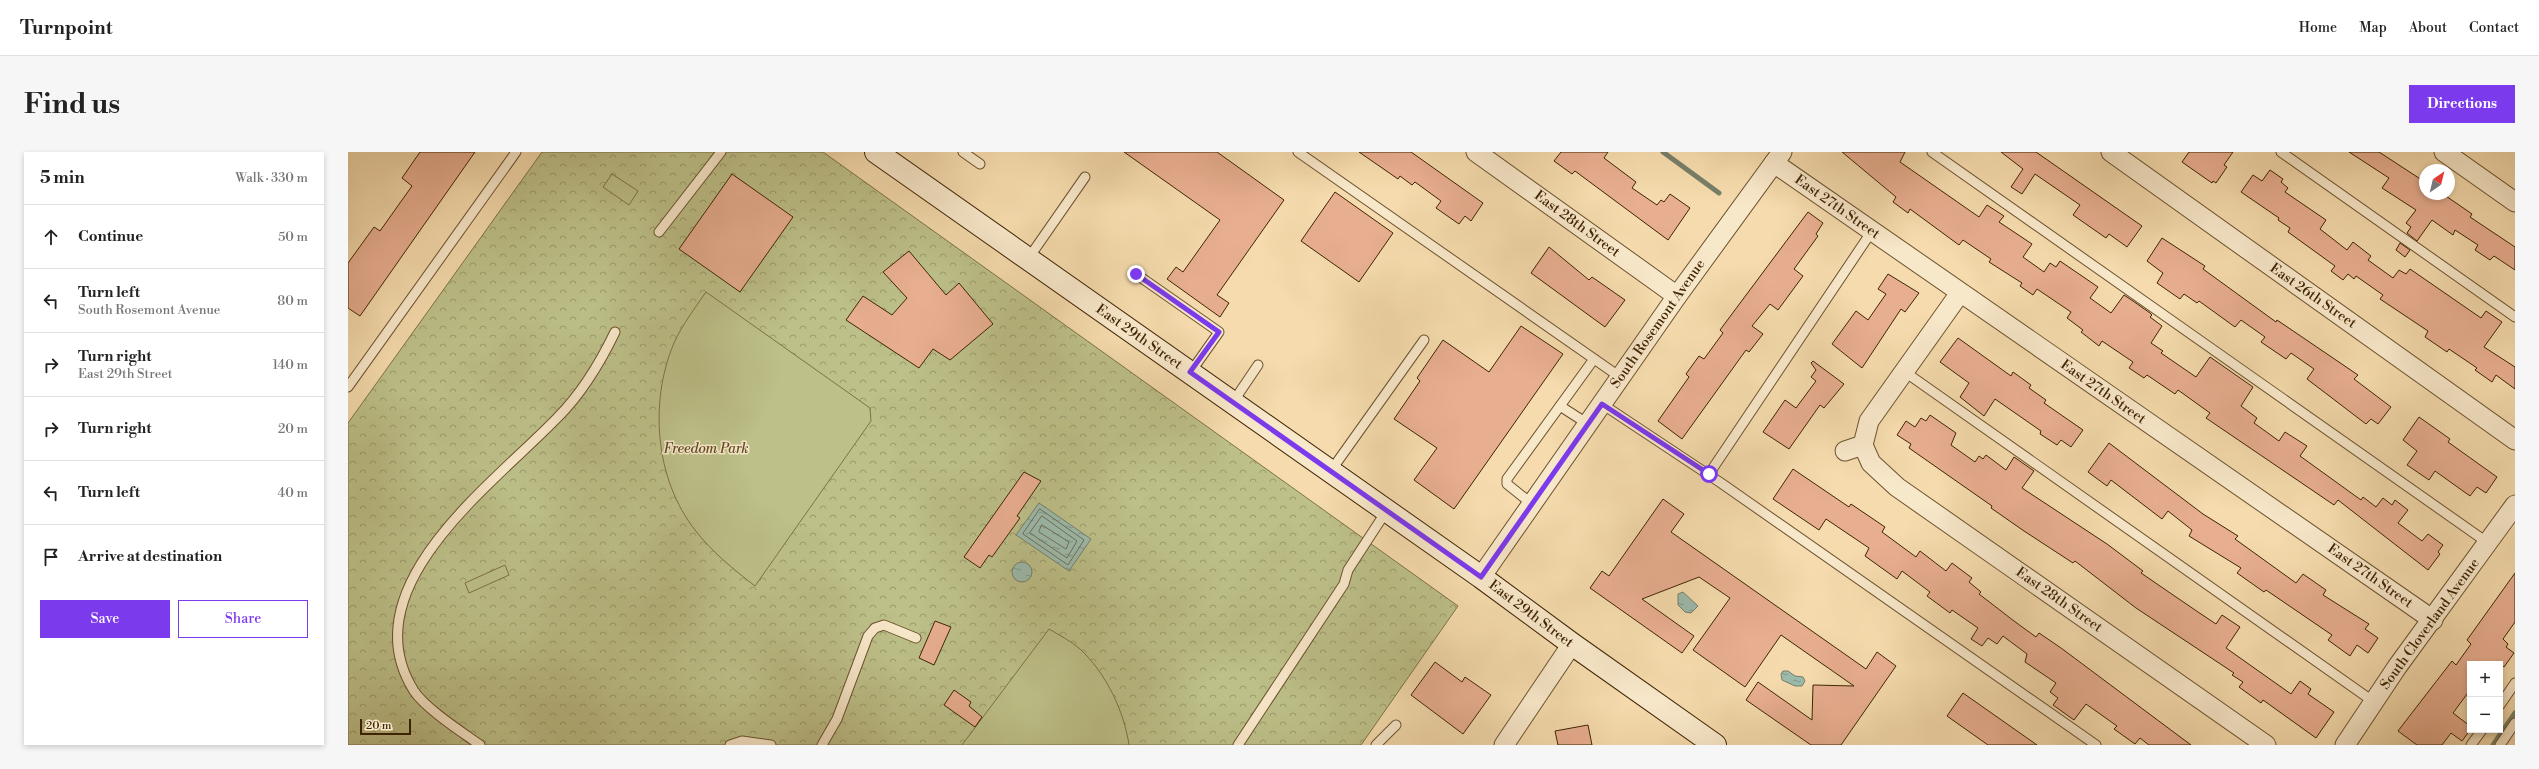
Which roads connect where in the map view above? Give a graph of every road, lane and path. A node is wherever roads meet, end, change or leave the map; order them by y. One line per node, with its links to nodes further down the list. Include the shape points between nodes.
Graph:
1 (516, 152): 29 (lane)
2 (721, 152): 16 (lane)
3 (963, 152): 12 (lane)
4 (1298, 152): 24 (lane)
5 (1476, 152): 20 (street, East 28th Street)
6 (1932, 152): 42 (lane)
7 (2111, 152): 34 (street, East 26th Street)
8 (2281, 152): 21 (lane)
9 (2444, 152): 14 (street)
10 (885, 155): 17 (street, East 29th Street)
11 (1778, 158): 15 (street, East 27th Street); 20 (street, South Rosemont Avenue)
12 (980, 164)
13 (1085, 176): 17 (lane)
14 (2515, 202)
15 (1872, 231): 19 (street, East 27th Street); 38 (lane)
16 (659, 232)
17 (1028, 258): 26 (street, East 29th Street)
18 (1136, 274): 26 (lane, via 1219,332)
19 (1960, 293): 27 (street); 44 (street, East 27th Street)
20 (1677, 296): 28 (street, South Rosemont Avenue)
21 (2515, 317)
22 (615, 332): 53 (lane, via 599,364 564,410 455,518 425,557 407,589 400,609 398,640 403,668 415,692 446,721)
23 (1424, 340): 37 (lane)
24 (1594, 359): 28 (lane); 32 (lane)
25 (1258, 365): 30 (lane)
26 (1190, 372): 30 (street, East 29th Street)
27 (1905, 372): 35 (street, via 1872,416 1865,429); 49 (lane)
28 (1620, 377): 31 (street, South Rosemont Avenue)
29 (348, 387)
30 (1232, 402): 37 (street, East 29th Street)
31 (1602, 404): 33 (street, South Rosemont Avenue); 38 (lane)
32 (1560, 406): 33 (lane); 39 (lane, via 1507,479 1507,484)
33 (1588, 424): 39 (street, South Rosemont Avenue)
34 (2515, 440)
35 (1863, 445): 36 (street); 62 (street, East 28th Street, via 1871,463 1897,487)
36 (1845, 451)
37 (1330, 472): 41 (street, East 29th Street)
38 (1709, 474): 61 (lane)
39 (1532, 504): 43 (street, South Rosemont Avenue)
40 (2515, 505): 42 (street, South Cloverland Avenue)
41 (1387, 510): 43 (street, East 29th Street); 57 (lane, via 1348,570 1344,584)
42 (2488, 543): 44 (street, South Cloverland Avenue)
43 (1481, 577): 46 (street, East 29th Street)
44 (2433, 620): 49 (street, South Cloverland Avenue)
45 (916, 638): 56 (lane, via 884,625 875,628 868,636 840,712)
46 (1572, 644): 59 (street); 60 (street, East 29th Street)
47 (2515, 683): 48 (lane)
48 (2503, 700)
49 (2374, 702): 63 (street, South Cloverland Avenue)
50 (2515, 723): 65 (lane)
51 (1396, 725): 58 (lane)
52 (2480, 733): 64 (lane)
53 (480, 745)
54 (730, 745): 55 (lane, via 742,741)
55 (771, 745)
56 (822, 745)
57 (1238, 745)
58 (1376, 745)
59 (1504, 745)
60 (1715, 745)
61 (2096, 745)
62 (2266, 745)
63 (2346, 745)
64 (2471, 745)
65 (2500, 745)

